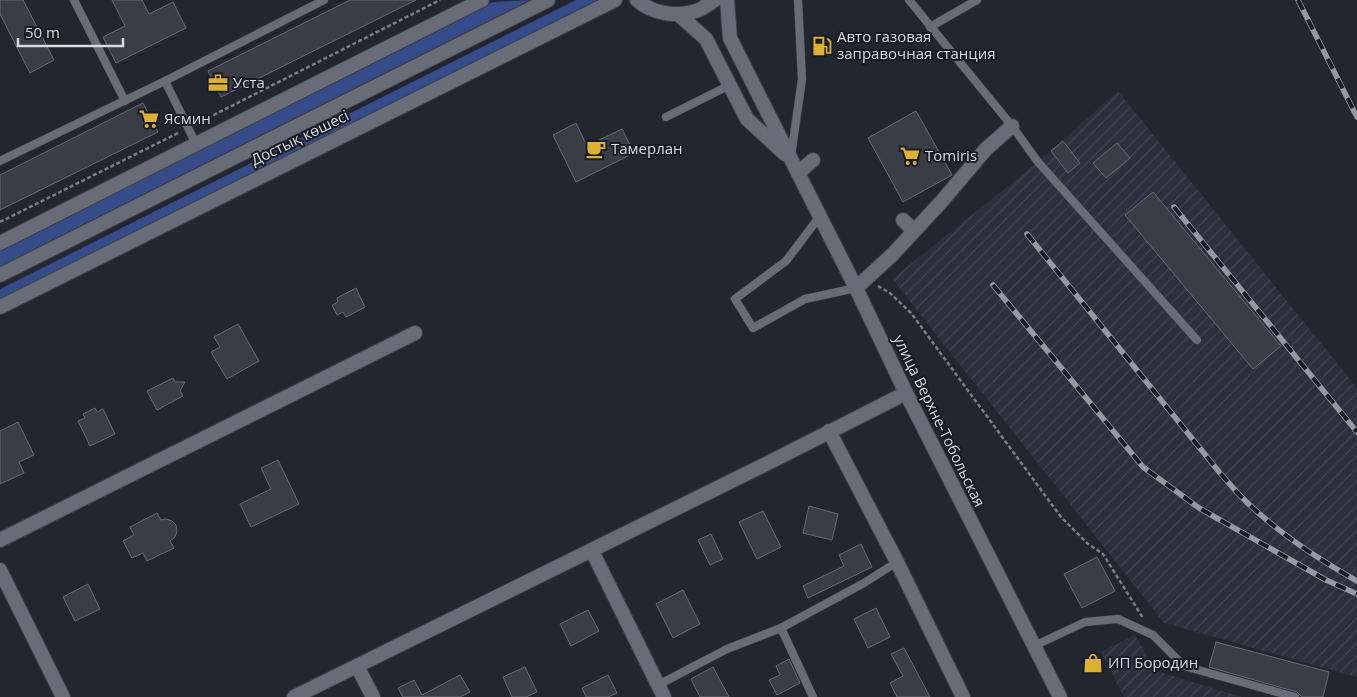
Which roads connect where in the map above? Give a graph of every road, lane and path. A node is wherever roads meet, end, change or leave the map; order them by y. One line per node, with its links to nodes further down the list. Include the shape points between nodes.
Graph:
1 (74, 0): 17 (lane)
2 (324, 0): 15 (lane)
3 (440, 0): 20 (path)
4 (482, 0): 21 (street)
5 (548, 0): 31 (street, Достық көшесі)
6 (615, 0): 34 (street, Достық көшесі)
7 (637, 0): 13 (street, via 654,10)
8 (715, 0): 13 (street, via 702,8)
9 (727, 0): 22 (street, улица Верхне-Тобольская, via 730,38)
10 (798, 0): 22 (lane, via 802,79)
11 (908, 0): 14 (lane)
12 (977, 0): 14 (lane)
13 (678, 14): 16 (street, улица Верхне-Тобольская, via 706,39)
14 (930, 27): 19 (lane)
15 (165, 81): 17 (lane); 20 (lane)
16 (730, 85): 18 (lane); 22 (street, улица Верхне-Тобольская, via 748,120)
17 (125, 101): 24 (lane)
18 (666, 117)
19 (1012, 126): 29 (street, via 986,148); 36 (lane, via 1038,162)
20 (188, 128): 21 (lane); 28 (path)
21 (196, 144): 30 (street)
22 (791, 158): 25 (street, улица Верхне-Тобольская)
23 (813, 160): 25 (street)
24 (0, 162)
25 (798, 173): 26 (street, улица Верхне-Тобольская)
26 (820, 216): 33 (street, улица Верхне-Тобольская); 33 (lane, via 786,262 735,299 752,328 804,299)
27 (903, 220): 29 (street)
28 (0, 222)
29 (914, 231): 32 (street)
30 (0, 243)
31 (0, 275)
32 (867, 278): 33 (street); 44 (path, via 890,293 911,313 1061,517 1103,554)
33 (856, 288): 37 (street, улица Верхне-Тобольская)
34 (0, 306)
35 (415, 333): 39 (street)
36 (1197, 340)
37 (906, 393): 38 (street); 45 (street, улица Верхне-Тобольская)
38 (829, 431): 40 (street); 41 (street)
39 (0, 540)
40 (592, 551): 46 (street); 47 (street)
41 (897, 562): 43 (lane); 52 (street)
42 (0, 570): 48 (street)
43 (781, 628): 47 (lane, via 727,649); 51 (lane)
44 (1153, 635): 45 (lane, via 1118,619 1085,622); 54 (lane, via 1184,666)
45 (1034, 646): 53 (street, улица Верхне-Тобольская)
46 (357, 666): 49 (street); 50 (street)
47 (661, 691)
48 (63, 697)
49 (294, 697)
50 (373, 697)
51 (814, 697)
52 (963, 697)
53 (1060, 697)
54 (1295, 697)

